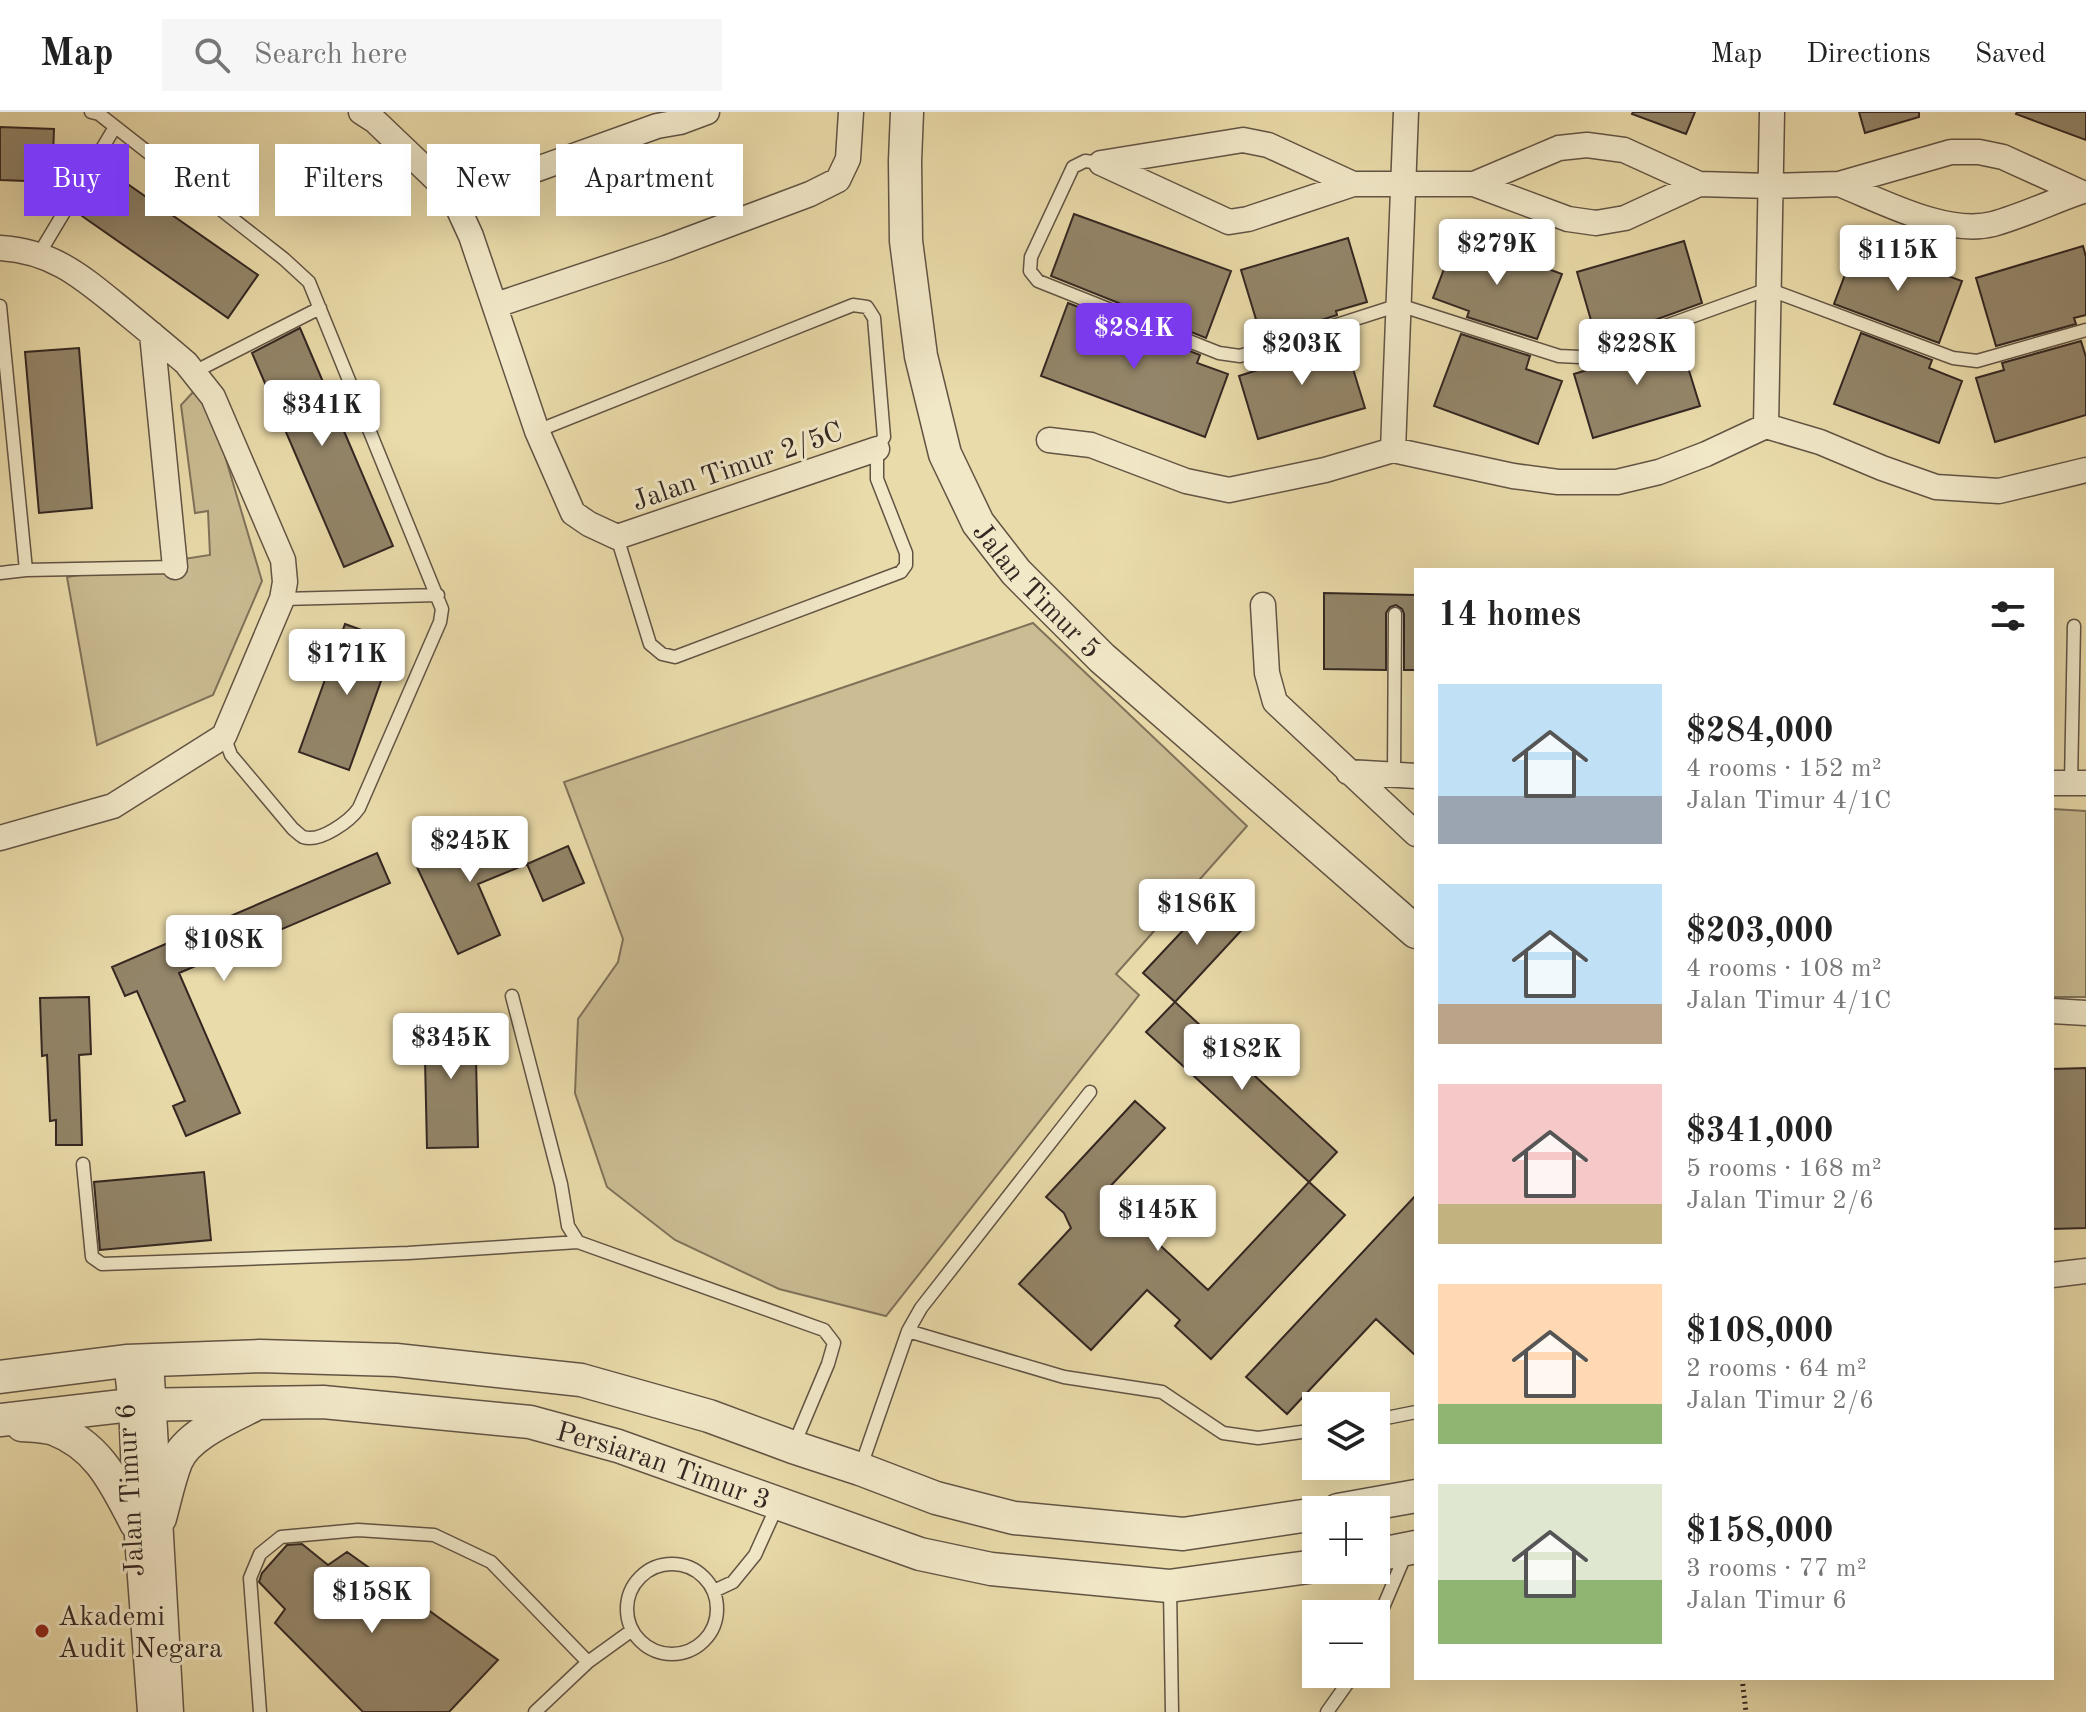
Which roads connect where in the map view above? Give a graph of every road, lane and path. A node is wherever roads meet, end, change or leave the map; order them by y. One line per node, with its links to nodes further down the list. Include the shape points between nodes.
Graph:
1 (91, 112): 9 (lane)
2 (361, 112): 12 (street)
3 (707, 112): 8 (street, via 680,122)
4 (851, 112): 24 (street, via 848,159 838,180 666,248)
5 (907, 112): 52 (street, Jalan Timur 5, via 906,241 921,356 945,454 978,523 1016,572 1102,658)
6 (1406, 112): 17 (street)
7 (1772, 112): 18 (street)
8 (654, 119): 11 (street)
9 (115, 127): 22 (lane); 27 (lane, via 300,272)
10 (1101, 163): 13 (street, via 1243,140 1268,145); 13 (street, via 1229,222); 25 (lane, via 1085,161 1073,167 1031,257 1030,271 1038,281 1219,353 1240,356)
11 (540, 165)
12 (427, 171)
13 (1353, 184): 17 (street)
14 (1474, 184): 15 (street, via 1568,219 1596,223 1625,218); 15 (street, via 1559,148 1587,145 1624,150); 17 (street)
15 (1699, 184): 18 (street)
16 (1839, 184): 18 (street); 19 (street, via 1951,152 1979,152); 19 (street, via 1931,221 1961,227 1990,225)
17 (1402, 185): 25 (street)
18 (1770, 186): 23 (street)
19 (2083, 192)
20 (462, 216): 24 (street)
21 (0, 248): 22 (street)
22 (39, 254): 29 (street, via 83,277)
23 (1768, 289): 25 (lane, via 1580,357 1559,356); 28 (lane, via 1953,358 1977,361); 31 (street)
24 (496, 305): 32 (street)
25 (1399, 305): 35 (street)
26 (0, 306): 39 (lane)
27 (320, 308): 30 (lane); 41 (lane)
28 (2086, 330)
29 (152, 334): 30 (street); 38 (street)
30 (194, 372): 42 (street, via 213,397 283,560)
31 (1766, 426): 35 (street, via 1659,472 1617,482 1513,476); 36 (street, via 1936,487 1999,491)
32 (537, 431): 34 (lane, via 853,305 867,307 874,318 884,437); 37 (street, via 573,513)
33 (1049, 440): 35 (street, via 1091,445 1186,481 1229,490)
34 (877, 449): 37 (street, Jalan Timur 2/5C); 37 (lane, via 877,479 906,553 901,572 675,657 650,644)
35 (1393, 450)
36 (2086, 470)
37 (617, 537)
38 (175, 567): 39 (lane)
39 (26, 570): 40 (lane)
40 (0, 573)
41 (438, 595): 42 (lane); 46 (lane, via 440,622 359,808 344,825 315,837 293,829 231,755)
42 (282, 599): 46 (street)
43 (1263, 605): 47 (street, via 1267,673 1275,702)
44 (1395, 614): 48 (lane)
45 (2074, 626): 49 (lane)
46 (224, 736): 51 (street, via 113,806)
47 (1348, 772): 48 (street); 50 (street)
48 (1405, 775)
49 (2070, 783)
50 (1414, 832)
51 (0, 838)
52 (1414, 930)
53 (512, 996): 58 (lane, via 568,1226)
54 (2054, 1011): 55 (street)
55 (2086, 1013)
56 (1090, 1092): 61 (lane)
57 (83, 1164): 58 (lane, via 92,1257 102,1264)
58 (578, 1242): 70 (lane, via 824,1330 834,1343)
59 (2086, 1271): 60 (street)
60 (2054, 1275)
61 (908, 1331): 69 (lane, via 1064,1377 1162,1392 1223,1433 1258,1438); 71 (lane)
62 (139, 1361): 63 (street, Persiaran Timur 3); 65 (street, Jalan Timur 6); 70 (street, Persiaran Timur 3, via 260,1356 396,1360 581,1380 709,1416)
63 (0, 1377)
64 (259, 1403): 65 (street, Persiaran Timur 3); 74 (street, Persiaran Timur 3, via 323,1402 530,1422 618,1446); 76 (street, via 217,1423 185,1448)
65 (143, 1405): 68 (street, Persiaran Timur 3); 76 (street, Jalan Timur 6)
66 (1414, 1412): 67 (lane)
67 (1390, 1417)
68 (0, 1422): 76 (street, via 52,1428 77,1441 98,1458)
69 (1302, 1432)
70 (793, 1447): 71 (street, Persiaran Timur 3)
71 (860, 1469): 75 (street, Persiaran Timur 3, via 936,1498 1014,1518 1183,1534)
72 (1414, 1496): 73 (street)
73 (1390, 1501)
74 (778, 1504): 80 (street, Persiaran Timur 3, via 920,1554 991,1569); 81 (lane, via 755,1555 733,1582)
75 (1302, 1516)
76 (148, 1521): 87 (street, Jalan Timur 6); 88 (street, Jalan Timur 6)
77 (1412, 1547): 78 (street); 82 (lane)
78 (1390, 1552)
79 (1302, 1568): 80 (street, Persiaran Timur 3)
80 (1169, 1586): 91 (lane)
81 (714, 1591): 83 (lane, via 716,1621 709,1635 685,1653 654,1651); 83 (lane, via 688,1566 652,1568 628,1595)
82 (1387, 1600)
83 (631, 1631): 84 (lane)
84 (588, 1662): 89 (lane, via 491,1562 434,1535 358,1530 281,1537 260,1554 250,1578); 90 (lane)
85 (1742, 1680): 93 (path)
86 (1344, 1688): 92 (lane)
87 (150, 1712)
88 (171, 1712)
89 (260, 1712)
90 (535, 1712)
91 (1172, 1712)
92 (1327, 1712)
93 (1746, 1712)

